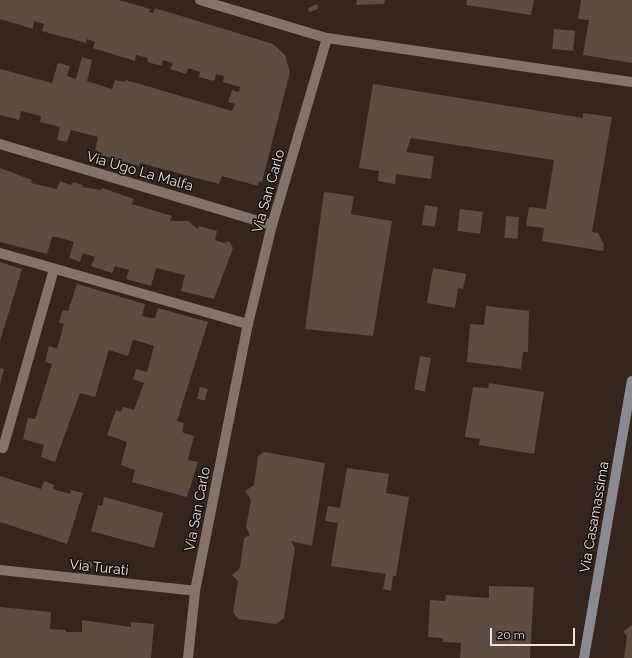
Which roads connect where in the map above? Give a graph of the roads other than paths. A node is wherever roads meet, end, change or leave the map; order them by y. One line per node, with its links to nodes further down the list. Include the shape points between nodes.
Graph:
1 (200, 0): 2 (street)
2 (327, 38): 3 (street); 5 (street, Via San Carlo)
3 (632, 82)
4 (0, 144): 5 (street, Via Ugo La Malfa)
5 (272, 225): 8 (street, Via San Carlo)
6 (0, 253): 7 (street)
7 (54, 269): 8 (street); 10 (street, via 3,448)
8 (248, 324): 12 (street, Via San Carlo)
9 (632, 380): 14 (main road, Via Casamassima)
10 (0, 447)
11 (0, 570): 12 (street, Via Turati)
12 (195, 591): 13 (street, Via San Carlo)
13 (188, 658)
14 (584, 658)

